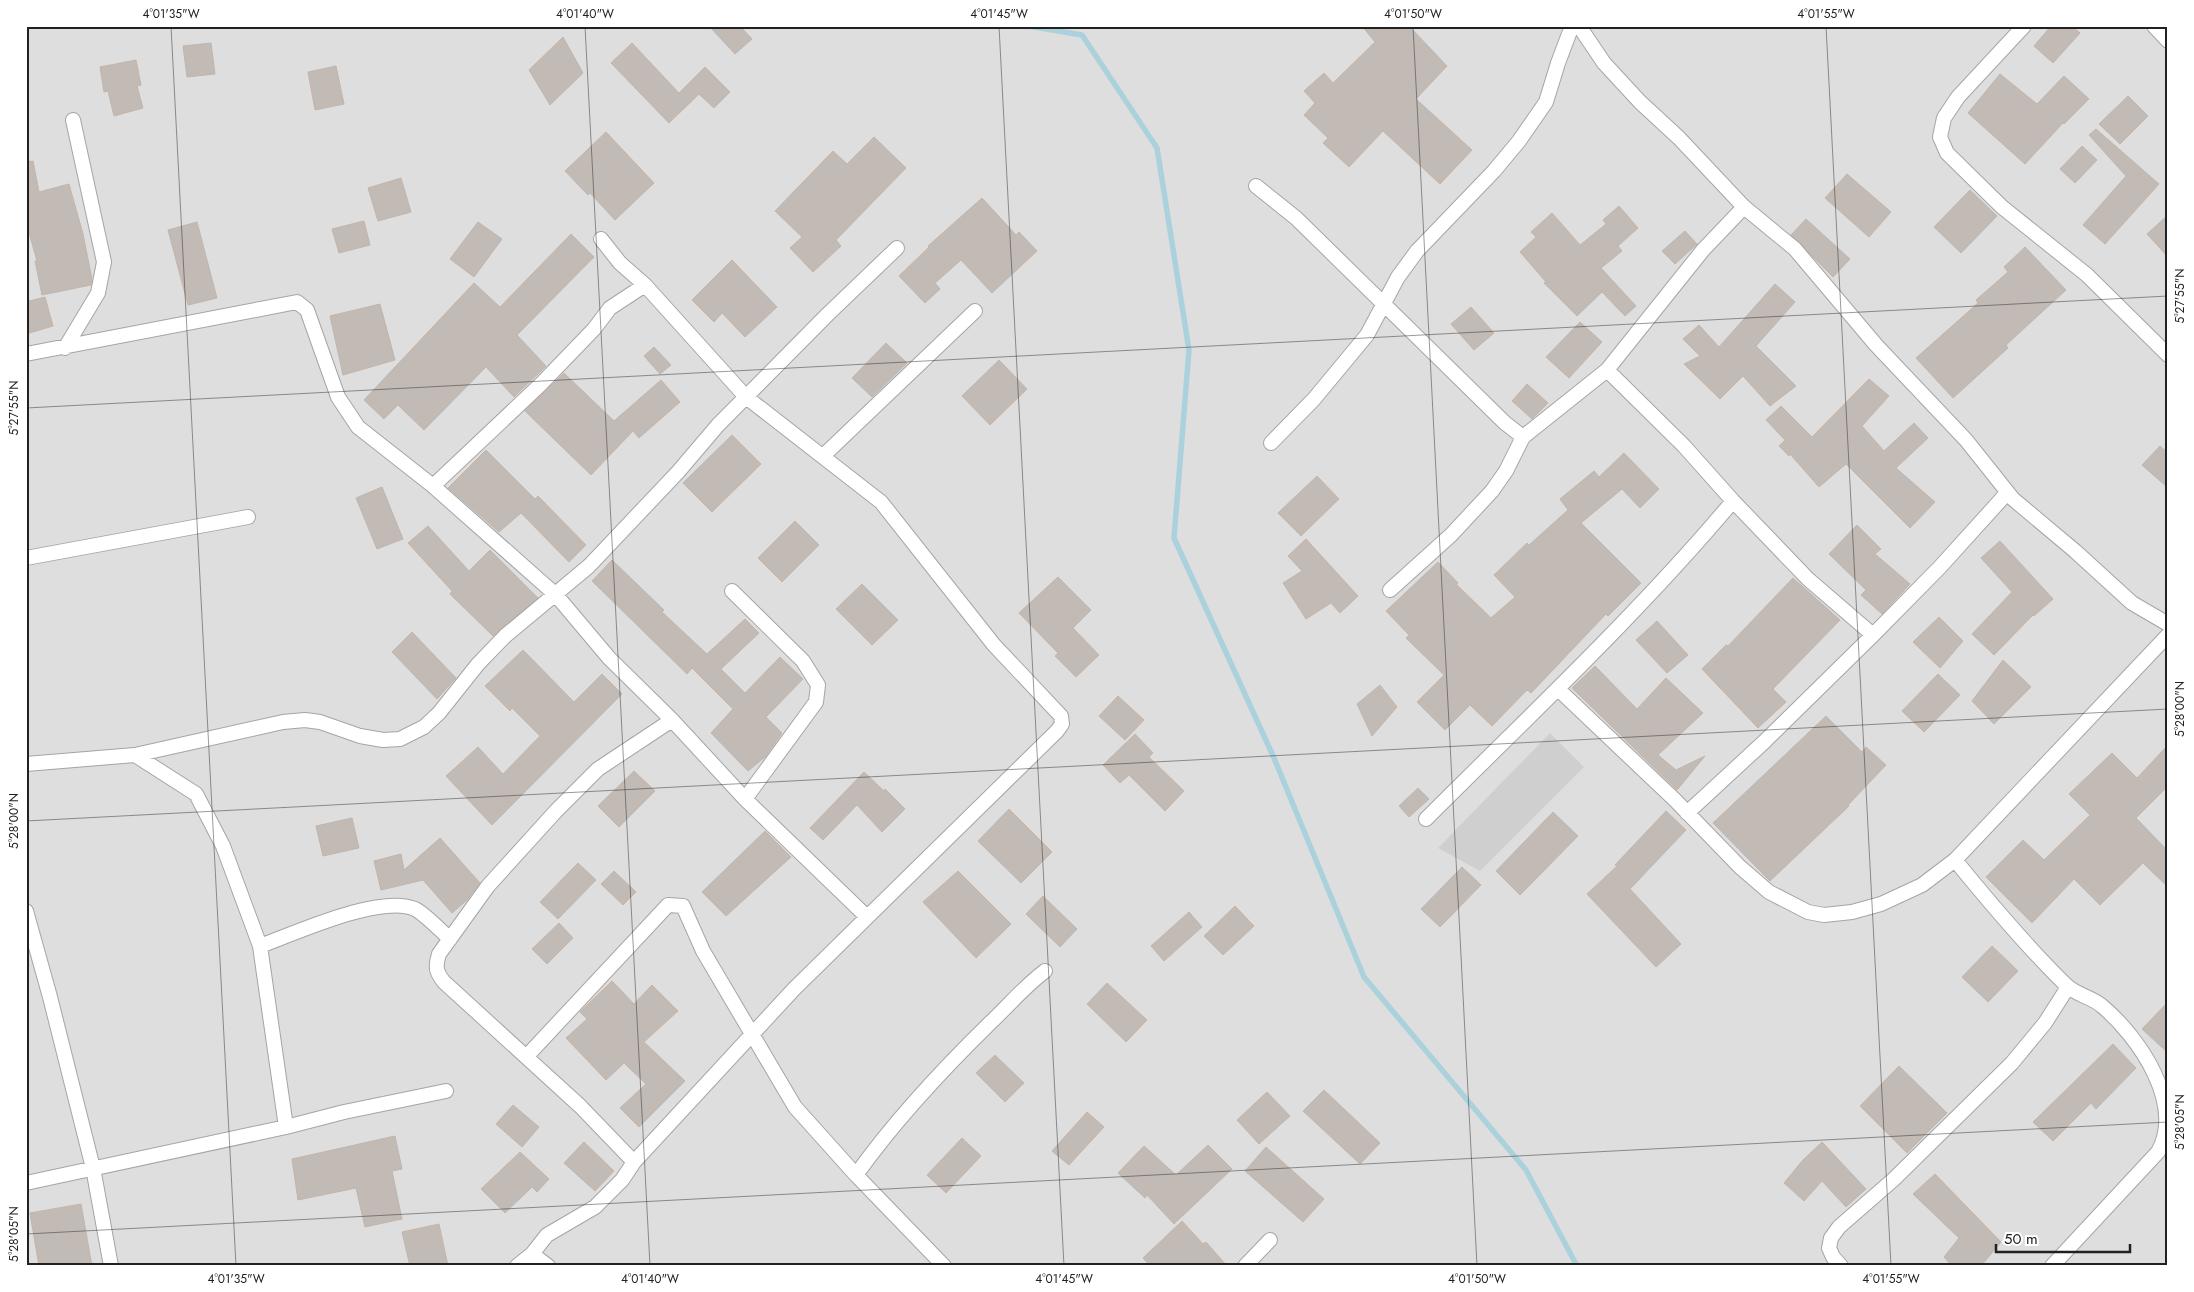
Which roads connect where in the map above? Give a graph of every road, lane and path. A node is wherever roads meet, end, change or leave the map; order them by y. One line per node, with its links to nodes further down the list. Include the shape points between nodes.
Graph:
1 (1572, 26): 12 (street, via 1546,102 1494,171 1417,250)
2 (1579, 26): 8 (street, via 1604,63)
3 (2024, 26): 16 (street, via 1958,97 1944,118 1940,138 1947,154 2002,207 2087,275)
4 (2154, 26): 5 (street)
5 (2168, 41)
6 (73, 120): 14 (street, via 104,262 98,293)
7 (1256, 186): 12 (street, via 1296,218)
8 (1744, 207): 17 (street, via 1703,250); 23 (street, via 1795,249 1876,345 1966,440)
9 (601, 239): 11 (street, via 620,263)
10 (897, 248): 18 (street)
11 (645, 285): 18 (street); 22 (street, via 610,308 541,384)
12 (1383, 305): 19 (street); 20 (street, via 1367,335 1343,366)
13 (975, 311): 21 (street)
14 (65, 348): 15 (street); 22 (street, via 297,302 307,310 338,396 358,427)
15 (26, 354)
16 (2168, 355)
17 (1607, 370): 19 (street); 24 (street, via 1684,446)
18 (746, 397): 21 (street); 29 (street, via 589,566)
19 (1523, 437): 27 (street, via 1492,491 1451,535)
20 (1271, 443)
21 (823, 456): 42 (street, via 881,502 994,645 1062,716 1057,732)
22 (433, 486): 29 (street)
23 (2007, 493): 30 (street, via 2132,603); 32 (street)
24 (1733, 501): 32 (street, via 1808,579); 33 (street, via 1685,558)
25 (248, 517): 26 (street)
26 (26, 558)
27 (1390, 590)
28 (732, 591): 37 (street, via 803,661 818,685 816,702)
29 (556, 595): 34 (street, via 609,658); 35 (street, via 505,636 424,727 400,739 360,736 305,720)
30 (2168, 624)
31 (2168, 635): 40 (street)
32 (1873, 636): 38 (street)
33 (1558, 689): 38 (street); 39 (street)
34 (672, 720): 37 (street); 43 (street, via 598,769 519,850)
35 (135, 755): 36 (street); 44 (street, via 196,794 223,846)
36 (26, 764)
37 (745, 799): 42 (street)
38 (1687, 813): 40 (street, via 1769,892 1808,912 1824,915 1881,904 1922,885)
39 (1426, 819)
40 (1954, 860): 46 (street)
41 (26, 911): 53 (street)
42 (867, 916): 47 (street)
43 (450, 939): 44 (street, via 415,909 385,905 352,912); 48 (street, via 439,954 437,973)
44 (260, 946): 50 (street)
45 (1045, 970): 54 (street, via 1025,986 941,1072 882,1139)
46 (2068, 987): 51 (street, via 2101,1004 2147,1059 2166,1109); 63 (street, via 2045,1023 2012,1063 1894,1179 1839,1227 1831,1238 1830,1248)
47 (752, 1034): 48 (street, via 703,951 683,906 668,905); 52 (street); 54 (street, via 795,1107)
48 (526, 1058): 52 (street, via 580,1106)
49 (446, 1091): 50 (street, via 344,1112)
50 (286, 1128): 53 (street)
51 (2166, 1140): 64 (street, via 2144,1169)
52 (634, 1162): 57 (street, via 622,1180 595,1207 547,1235)
53 (93, 1168): 55 (street); 58 (street)
54 (856, 1175): 61 (street)
55 (26, 1183)
56 (1270, 1240): 62 (street)
57 (532, 1254): 59 (street); 60 (street)
58 (111, 1266)
59 (517, 1266)
60 (548, 1266)
61 (944, 1266)
62 (1245, 1266)
63 (1841, 1266)
64 (2052, 1266)

